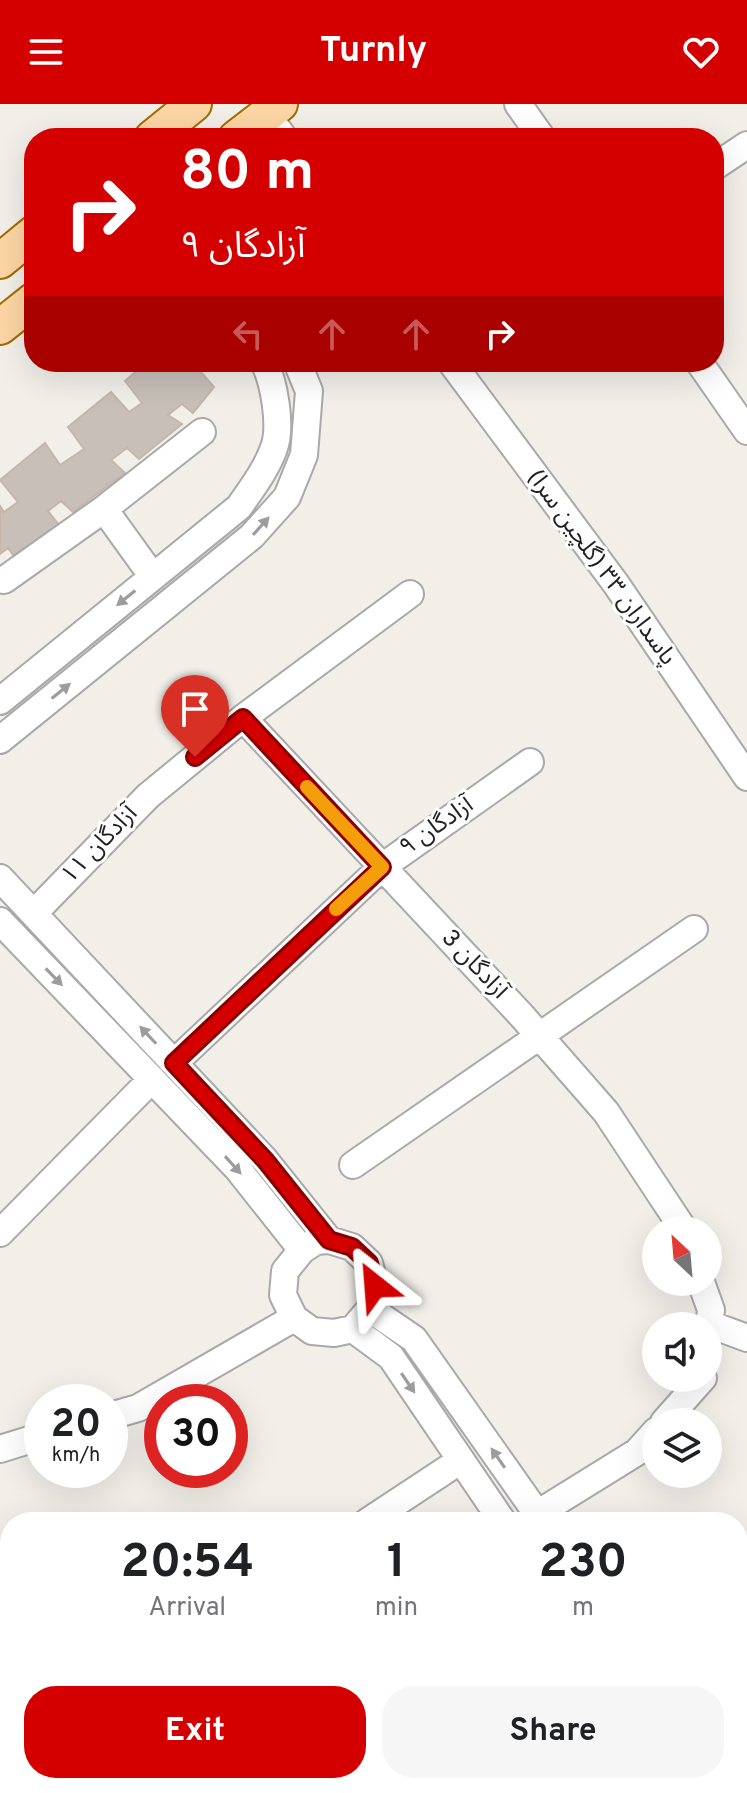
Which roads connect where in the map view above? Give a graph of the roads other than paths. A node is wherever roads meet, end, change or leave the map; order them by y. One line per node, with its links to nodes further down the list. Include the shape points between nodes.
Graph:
1 (194, 104): 4 (main road)
2 (518, 104): 6 (street)
3 (277, 119): 5 (main road)
4 (164, 128)
5 (258, 128)
6 (535, 128)
7 (747, 145): 8 (street)
8 (724, 160)
9 (24, 241): 10 (main road)
10 (0, 261)
11 (267, 372): 18 (street, via 275,401 275,444 261,475 239,507)
12 (301, 372): 23 (street, one-way to 12, via 252,536 287,497 304,455 309,391)
13 (458, 372): 25 (street, پاسداران ۳۳ (گلچین سرا), via 616,584)
14 (707, 372): 15 (street)
15 (743, 416)
16 (202, 432): 17 (street)
17 (104, 509): 18 (street); 19 (street)
18 (153, 577): 21 (street, one-way to 21)
19 (4, 580)
20 (410, 594): 22 (street, آزادگان ۱۱)
21 (0, 701)
22 (243, 718): 26 (street, آزادگان 3); 28 (street, آزادگان ۱۱, via 148,796)
23 (0, 740)
24 (530, 762): 26 (street, آزادگان ۹)
25 (747, 777)
26 (382, 867): 31 (street, آزادگان 3); 32 (street, آزادگان ۹)
27 (0, 878): 28 (street)
28 (34, 913): 32 (street, one-way to 28)
29 (3, 929): 33 (street, one-way to 33)
30 (694, 929): 31 (street)
31 (539, 1035): 34 (street); 35 (street, آزادگان 3, via 606,1112)
32 (174, 1063): 37 (street, via 265,1160)
33 (152, 1079): 36 (street); 38 (street, one-way to 38, via 237,1168)
34 (353, 1165)
35 (675, 1216)
36 (0, 1233)
37 (329, 1240): 38 (street); 40 (street, via 352,1247 369,1263 375,1286)
38 (302, 1250): 39 (street, via 285,1271 283,1295)
39 (294, 1318): 40 (street, via 312,1331 334,1333); 45 (street)
40 (362, 1319): 49 (street, one-way to 49); 52 (street, one-way to 40, via 414,1339)
41 (722, 1332): 42 (street)
42 (747, 1338)
43 (691, 1392): 44 (street)
44 (676, 1408)
45 (128, 1411)
46 (24, 1442): 48 (street)
47 (642, 1446): 53 (street)
48 (0, 1449)
49 (461, 1460): 50 (street); 51 (street)
50 (382, 1512)
51 (496, 1512)
52 (536, 1512)
53 (549, 1512)

